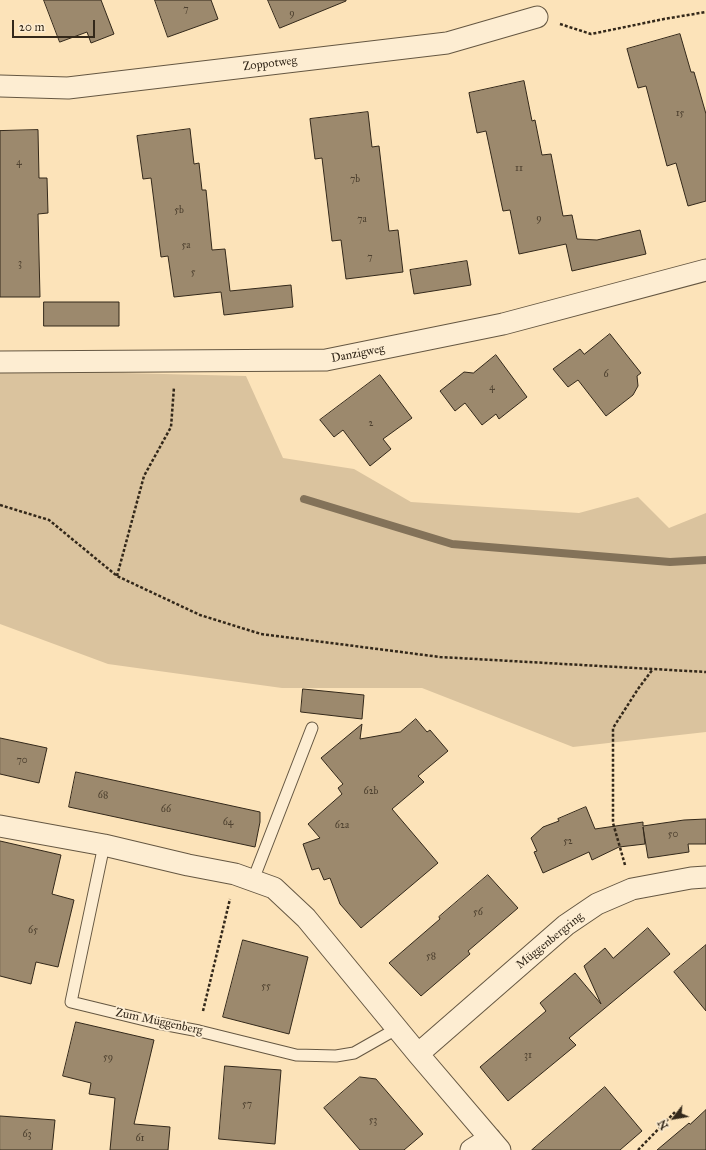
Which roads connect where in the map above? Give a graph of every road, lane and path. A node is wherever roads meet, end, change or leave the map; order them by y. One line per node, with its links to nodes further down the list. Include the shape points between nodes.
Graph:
1 (706, 12): 2 (path, via 591,34)
2 (537, 17): 3 (street, Zoppotweg, via 447,43 68,88)
3 (0, 86)
4 (706, 270): 5 (street, Danzigweg, via 503,324 326,360)
5 (176, 361): 6 (street, Danzigweg); 8 (path, via 171,427 144,476)
6 (0, 362)
7 (0, 505): 8 (path, via 49,520)
8 (117, 576): 9 (path, via 200,615 261,634 440,657)
9 (653, 669): 10 (path); 16 (path, via 613,728 613,823)
10 (706, 672)
11 (312, 728): 14 (lane)
12 (0, 826): 13 (street)
13 (104, 845): 14 (street); 18 (lane, Zum Müggenberg, via 72,1002)
14 (244, 877): 17 (street, via 274,888 306,918); 18 (path)
15 (706, 877): 16 (street, Müggenbergring)
16 (632, 889): 19 (street, Müggenbergring, via 597,904 566,925)
17 (398, 1028): 18 (lane, Zum Müggenberg, via 354,1053 336,1056 296,1055); 19 (street)
18 (199, 1031)
19 (418, 1054): 21 (street)
20 (675, 1112): 23 (path)
21 (495, 1144): 22 (street)
22 (472, 1150)
23 (638, 1150)

